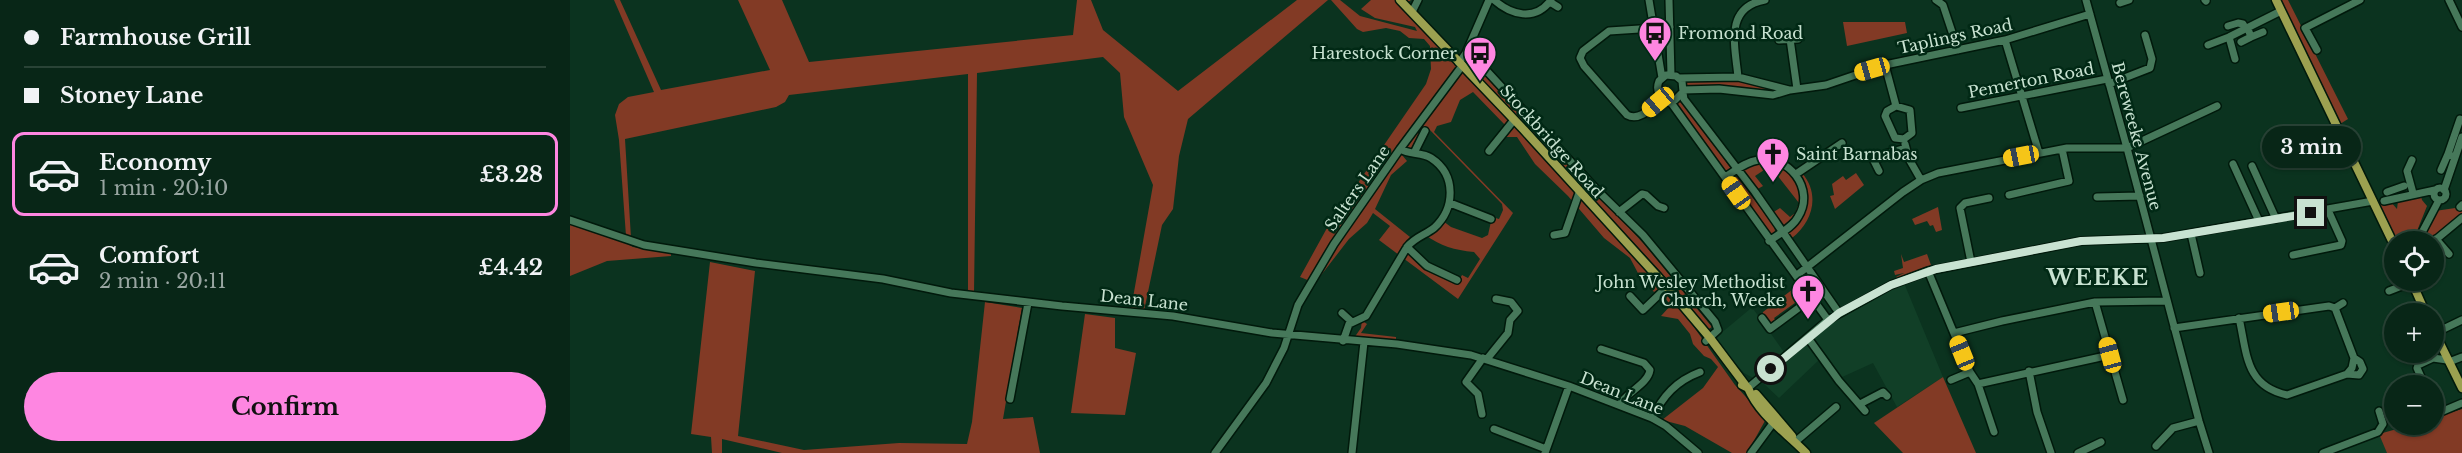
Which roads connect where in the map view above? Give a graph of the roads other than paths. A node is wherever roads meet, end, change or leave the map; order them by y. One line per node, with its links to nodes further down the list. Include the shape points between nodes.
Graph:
1 (1401, 0): 20 (main road, Stockbridge Road)
2 (1418, 0): 20 (street)
3 (1489, 0): 38 (street, Salters Lane)
4 (1494, 0): 14 (street, via 1510,12 1522,15 1533,13)
5 (1649, 0): 23 (street)
6 (1669, 0): 24 (street)
7 (1765, 0): 42 (street, via 1746,6 1738,16)
8 (1936, 0): 35 (street, via 1943,5)
9 (2086, 0): 21 (street, Bereweeke Avenue)
10 (2129, 0): 15 (street)
11 (2276, 0): 19 (main road)
12 (2360, 0): 36 (street, via 2305,28)
13 (2450, 0): 18 (street)
14 (1550, 1): 17 (street)
15 (2120, 3)
16 (2462, 5): 18 (street)
17 (1558, 7)
18 (2454, 9): 25 (street)
19 (2281, 11): 26 (street); 91 (main road)
20 (1412, 12): 38 (main road, Stockbridge Road)
21 (2090, 14): 32 (street, Taplings Road); 44 (street, Bereweeke Avenue)
22 (2228, 26): 26 (street, via 2238,23)
23 (1652, 27): 24 (street); 43 (street); 50 (street, via 1609,31 1583,51 1580,58 1633,118)
24 (1670, 27): 41 (street)
25 (2462, 27)
26 (2247, 29): 29 (street); 30 (street)
27 (2263, 32): 30 (street)
28 (2145, 35): 44 (street, Pemerton Road, via 2151,66)
29 (2229, 37): 33 (street); 37 (street)
30 (2252, 37): 34 (street)
31 (1779, 40): 46 (street, via 1794,39)
32 (2005, 40): 35 (street, Taplings Road); 49 (street)
33 (2210, 42)
34 (2241, 42)
35 (1958, 50): 39 (street, Taplings Road)
36 (2317, 50)
37 (2235, 59)
38 (1461, 64): 55 (main road, Stockbridge Road); 64 (street, Salters Lane)
39 (1885, 65): 46 (street, Taplings Road, via 1826,85); 51 (street)
40 (1484, 70): 56 (street)
41 (1675, 76): 42 (street, Taplings Road); 43 (street); 47 (street)
42 (1738, 77): 45 (street, Taplings Road)
43 (1662, 78): 50 (street, via 1658,85)
44 (2108, 81): 49 (street, Pemerton Road); 63 (street, Bereweeke Avenue)
45 (1774, 87): 46 (street, Taplings Road); 48 (street)
46 (1793, 90): 48 (street, Taplings Road)
47 (1683, 91): 48 (street, Taplings Road, via 1719,89); 50 (street, via 1675,100); 74 (street, via 1684,99)
48 (1773, 95)
49 (2020, 96): 53 (street, Pemerton Road); 68 (street)
50 (1664, 99): 79 (street, via 1672,104)
51 (1896, 106): 60 (street, via 1910,110 1912,133); 60 (street, via 1885,116 1894,138)
52 (2217, 106): 63 (street)
53 (1961, 108)
54 (2460, 119): 70 (street)
55 (1514, 120): 57 (main road, Stockbridge Road); 69 (street)
56 (1533, 121): 57 (street); 96 (street)
57 (1524, 129): 83 (main road, Stockbridge Road)
58 (1425, 131): 67 (street)
59 (2462, 137): 70 (street)
60 (1904, 139): 62 (street)
61 (1842, 143): 77 (street)
62 (1906, 148): 76 (street, via 1874,162); 80 (street)
63 (2127, 148): 65 (street); 88 (street, Bereweeke Avenue)
64 (1400, 149): 67 (street); 141 (street, Salters Lane, via 1334,244 1298,305)
65 (2062, 149): 68 (street); 87 (street, via 2069,181)
66 (2462, 150): 78 (street)
67 (1414, 153): 93 (street, via 1431,157 1439,165 1449,183)
68 (2039, 153): 80 (street, via 1938,173)
69 (1487, 154)
70 (2451, 156): 75 (street); 78 (street)
71 (2412, 160): 85 (street, via 2407,171)
72 (2233, 164): 101 (street)
73 (2252, 166): 99 (street)
74 (1737, 169): 77 (street, via 1759,159 1773,160); 79 (street); 105 (street)
75 (2441, 170)
76 (1879, 171)
77 (1796, 174): 105 (street, via 1803,190 1802,210)
78 (2450, 174): 86 (street)
79 (1725, 177): 109 (street)
80 (1921, 180): 115 (street)
81 (2404, 186): 84 (street)
82 (2387, 192): 84 (street)
83 (1579, 193): 107 (street, via 1565,233); 120 (main road, Stockbridge Road)
84 (2397, 193): 85 (street); 92 (street)
85 (2413, 193): 86 (street)
86 (2437, 193): 103 (street)
87 (2009, 195)
88 (2140, 196): 89 (street); 108 (street, Bereweeke Avenue)
89 (2097, 197)
90 (1989, 198): 114 (street, via 1965,203 1960,208)
91 (2373, 201): 95 (street); 102 (main road)
92 (2384, 201)
93 (1450, 203): 98 (street); 110 (street, via 1432,229)
94 (1659, 208): 96 (street, via 1642,194)
95 (2328, 210): 99 (street); 113 (street, via 2341,245)
96 (1619, 212): 143 (street, via 1643,235 1718,326)
97 (2462, 218): 104 (street)
98 (1491, 219)
99 (2276, 219): 101 (street)
100 (570, 220): 128 (street, Dean Lane, via 636,244)
101 (2259, 221): 106 (street)
102 (2387, 231)
103 (2422, 231)
104 (2444, 232)
105 (1782, 233): 109 (street); 115 (street)
106 (2191, 234): 108 (street); 117 (street)
107 (1554, 235)
108 (2151, 239): 114 (street, via 2081,241); 126 (street, Bereweeke Avenue)
109 (1770, 241): 118 (street)
110 (1407, 247): 119 (street, via 1427,266); 122 (street, via 1389,268)
111 (2444, 250): 112 (street)
112 (2449, 254)
113 (2293, 255)
114 (1971, 262): 116 (street)
115 (1807, 267): 118 (street); 132 (street)
116 (1929, 271): 132 (street, via 1891,285); 140 (street)
117 (2200, 273)
118 (1797, 275): 124 (street)
119 (1457, 280)
120 (1667, 287): 123 (street, via 1643,310); 143 (main road, Stockbridge Road)
121 (1369, 292): 122 (street)
122 (1377, 296): 137 (street, via 1366,316)
123 (1630, 296)
124 (1812, 298): 133 (street, via 1770,329); 135 (street)
125 (1496, 299): 150 (street, via 1511,302 1518,310 1510,320 1508,333)
126 (2168, 301): 127 (street); 138 (street, Bereweeke Avenue)
127 (2096, 302): 140 (street); 148 (street)
128 (1028, 303): 141 (street, Dean Lane, via 1173,316); 162 (street)
129 (2343, 303): 130 (street)
130 (2335, 308): 134 (street); 134 (street, via 2354,358 2352,368 2347,374 2291,394 2281,394 2253,376)
131 (1342, 313): 137 (street)
132 (1839, 313): 135 (street)
133 (1761, 318)
134 (2239, 318): 138 (street)
135 (1828, 320): 142 (street)
136 (2462, 320): 139 (street)
137 (1352, 322): 144 (street)
138 (2174, 327): 174 (street, Bereweeke Avenue)
139 (2444, 327)
140 (1954, 333): 153 (street)
141 (1288, 334): 144 (street, Dean Lane); 181 (street, Salters Lane, via 1266,383)
142 (1808, 338): 159 (street); 165 (street)
143 (1708, 339): 159 (main road, Stockbridge Road, via 1738,383)
144 (1343, 340): 145 (street, Dean Lane)
145 (1364, 342): 150 (street, Dean Lane); 182 (street)
146 (1601, 349): 166 (street, via 1644,363 1650,370)
147 (2444, 352): 151 (main road)
148 (2110, 355): 154 (street); 163 (street)
149 (2462, 357): 151 (street)
150 (1485, 359): 158 (street, Dean Lane); 171 (street, via 1466,382 1478,394)
151 (2448, 361): 155 (street, via 2433,358 2418,365); 160 (main road)
152 (1700, 372): 172 (street, via 1672,388)
153 (1970, 372): 156 (street); 157 (street)
154 (2030, 372): 157 (street); 186 (street, via 2037,412)
155 (2420, 375)
156 (1951, 380)
157 (1977, 384): 176 (street)
158 (1569, 386): 166 (street, Dean Lane); 180 (street)
159 (1748, 388): 173 (main road, Stockbridge Road)
160 (2462, 388)
161 (1887, 396): 165 (street, via 1883,392)
162 (1010, 399)
163 (2123, 400)
164 (2462, 403): 170 (street)
165 (1860, 404): 168 (street)
166 (1619, 405): 172 (street, Dean Lane)
167 (1836, 407): 177 (street)
168 (1865, 411)
169 (2379, 411): 189 (street, via 2383,424 2378,432)
170 (2444, 411)
171 (1482, 414)
172 (1652, 418): 183 (street, Dean Lane)
173 (1775, 420): 177 (main road, Stockbridge Road); 184 (street)
174 (2199, 421): 179 (street, via 2173,428); 188 (street, Bereweeke Avenue)
175 (1494, 429): 180 (street)
176 (1994, 432)
177 (1794, 441): 185 (main road, Stockbridge Road)
178 (2101, 442): 187 (street)
179 (2156, 446)
180 (1545, 451)
181 (1215, 453)
182 (1352, 453)
183 (1698, 453)
184 (1751, 453)
185 (1806, 453)
186 (2051, 453)
187 (2078, 453)
188 (2209, 453)
189 (2323, 453)

